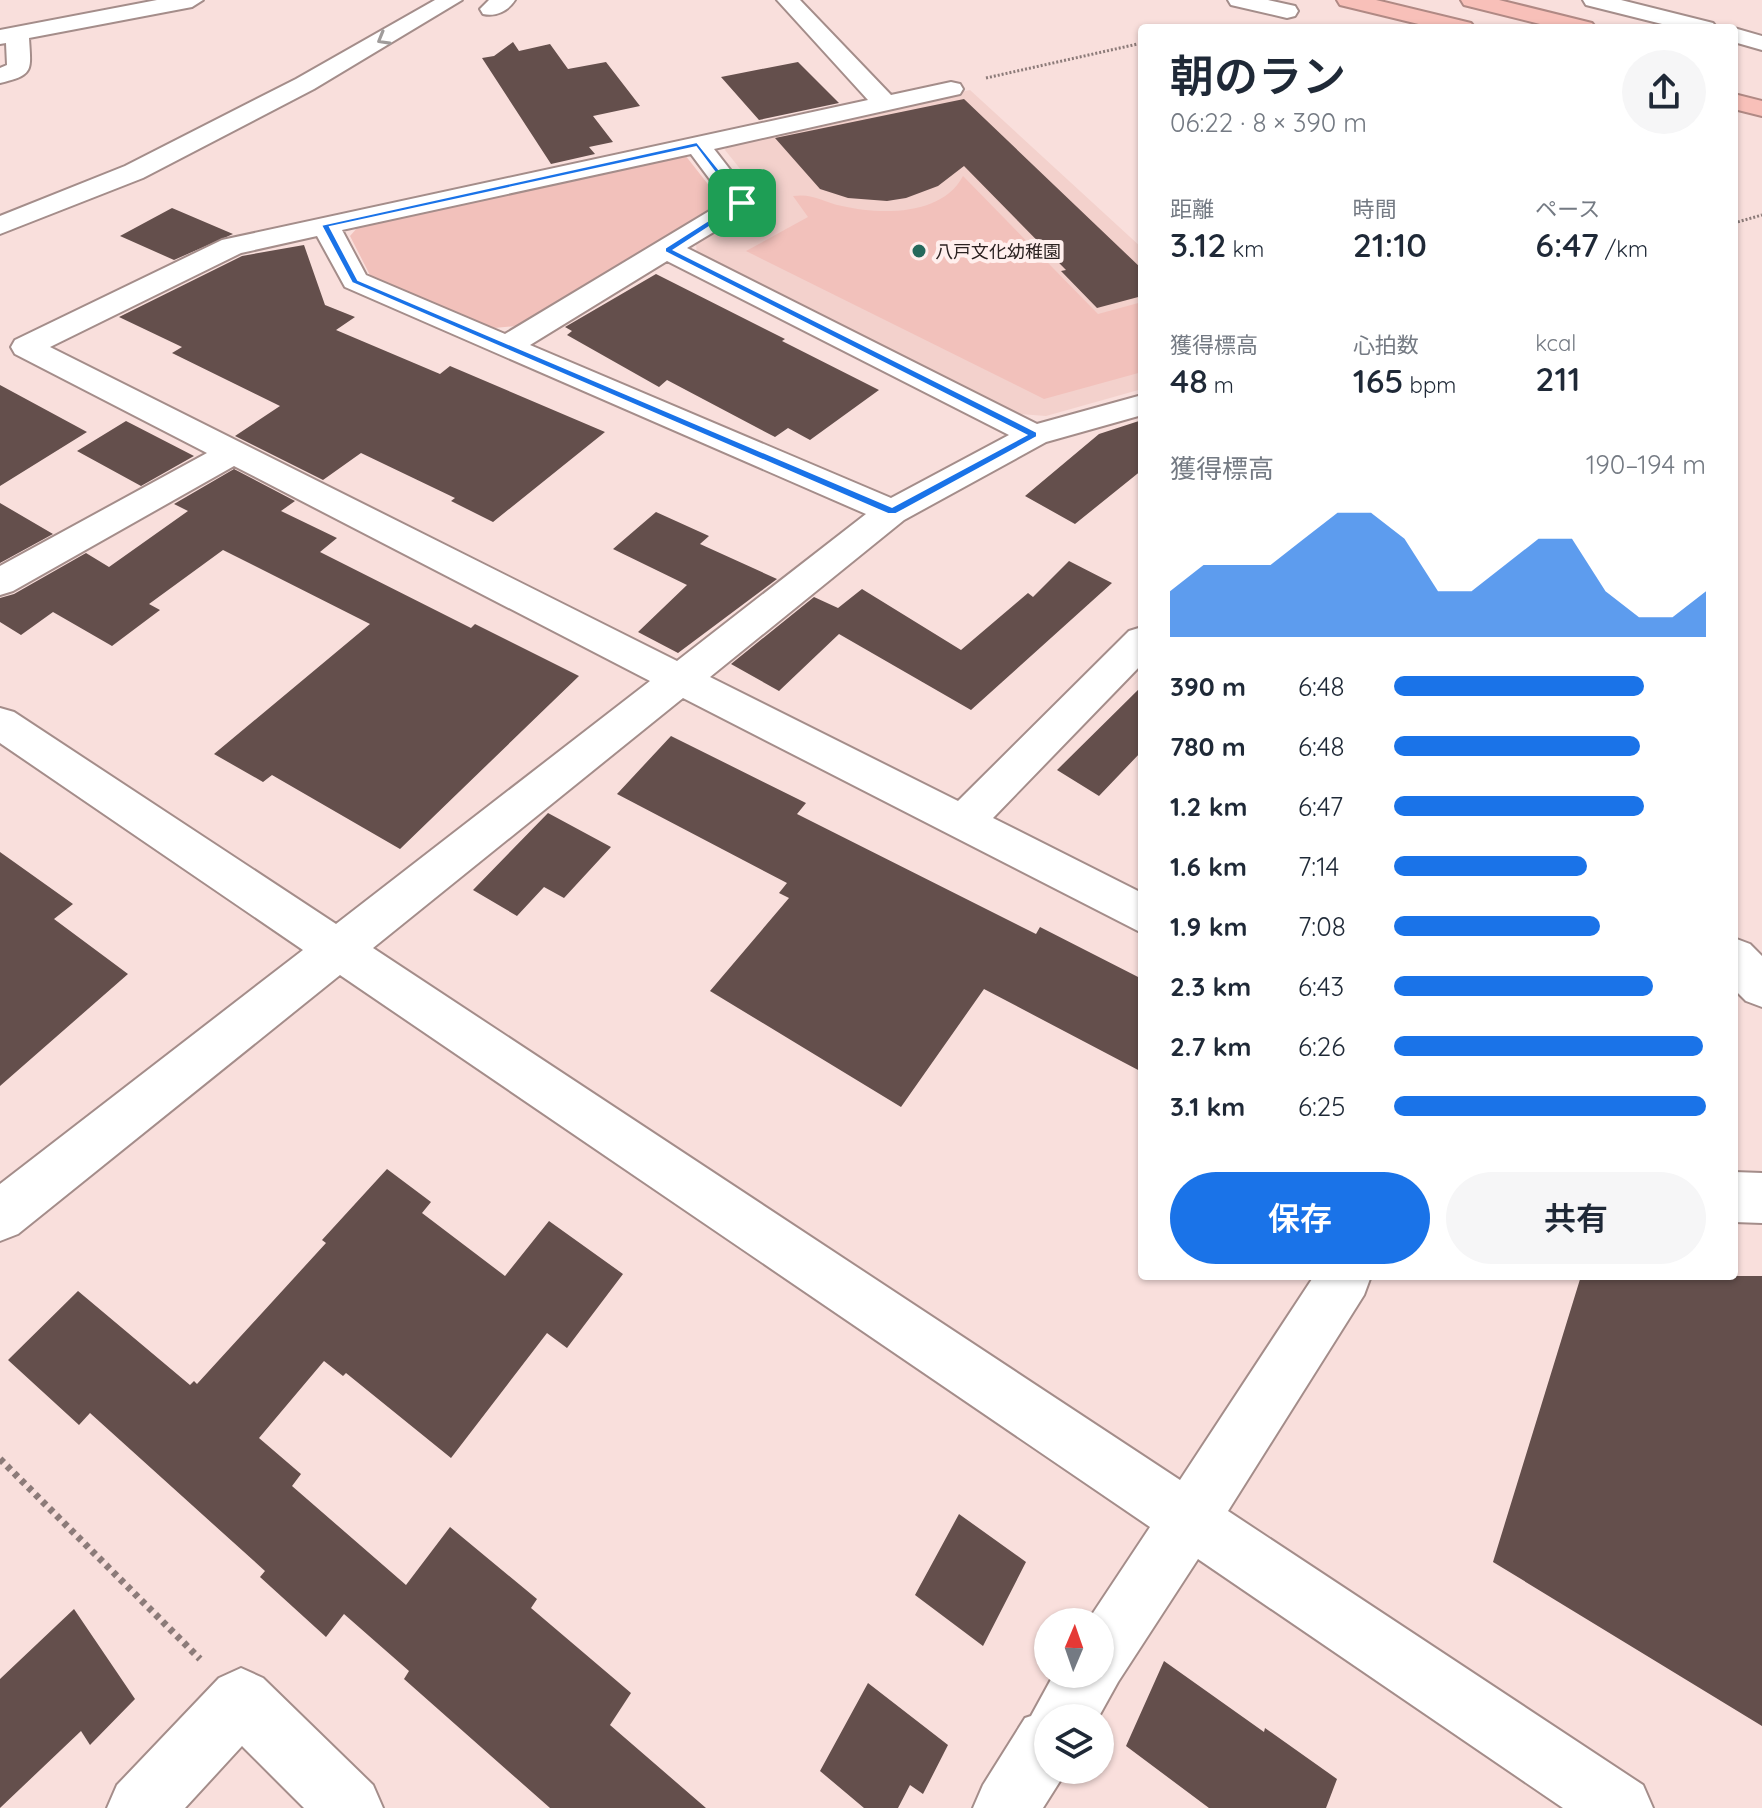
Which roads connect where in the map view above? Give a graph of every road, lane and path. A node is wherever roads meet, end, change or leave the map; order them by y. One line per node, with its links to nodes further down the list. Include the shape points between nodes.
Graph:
1 (192, 0): 13 (street)
2 (451, 0): 23 (street, one-way to 23, via 305,84 134,172)
3 (788, 0): 20 (street)
4 (1239, 0): 8 (street)
5 (1348, 0): 9 (highway)
6 (1472, 0): 10 (highway)
7 (1594, 0): 11 (street)
8 (1287, 11)
9 (1447, 24)
10 (1568, 24)
11 (1689, 24)
12 (350, 30): 23 (street, via 193,124)
13 (8, 36): 17 (street, via 19,69)
14 (1738, 36): 15 (street)
15 (1762, 43)
16 (1138, 44): 18 (path)
17 (0, 76)
18 (951, 89): 20 (street)
19 (1738, 102): 21 (highway)
20 (885, 103): 22 (street)
21 (1762, 109)
22 (697, 144): 26 (street); 27 (street, via 742,203)
23 (7, 215)
24 (1762, 215): 25 (path)
25 (1738, 222)
26 (325, 225): 28 (street, via 355,281); 31 (street, via 232,246 26,347)
27 (668, 250): 28 (street); 30 (street)
28 (507, 346): 32 (street)
29 (1138, 406): 30 (street)
30 (1034, 435): 32 (street)
31 (234, 452): 33 (street); 35 (street)
32 (892, 512): 35 (street)
33 (0, 582)
34 (1138, 645): 37 (street)
35 (683, 678): 37 (street); 39 (street)
36 (0, 723): 39 (street)
37 (964, 821): 38 (street)
38 (1138, 912)
39 (336, 950): 44 (street); 47 (street)
40 (1738, 962): 41 (street)
41 (1762, 987)
42 (1738, 1197): 43 (street)
43 (1762, 1198)
44 (0, 1216)
45 (1342, 1280): 47 (street)
46 (0, 1459): 49 (path)
47 (1189, 1518): 48 (street); 54 (street)
48 (1114, 1636)
49 (241, 1700): 51 (street); 52 (street)
50 (1034, 1763): 53 (street)
51 (140, 1808)
52 (350, 1808)
53 (1006, 1808)
54 (1620, 1808)

